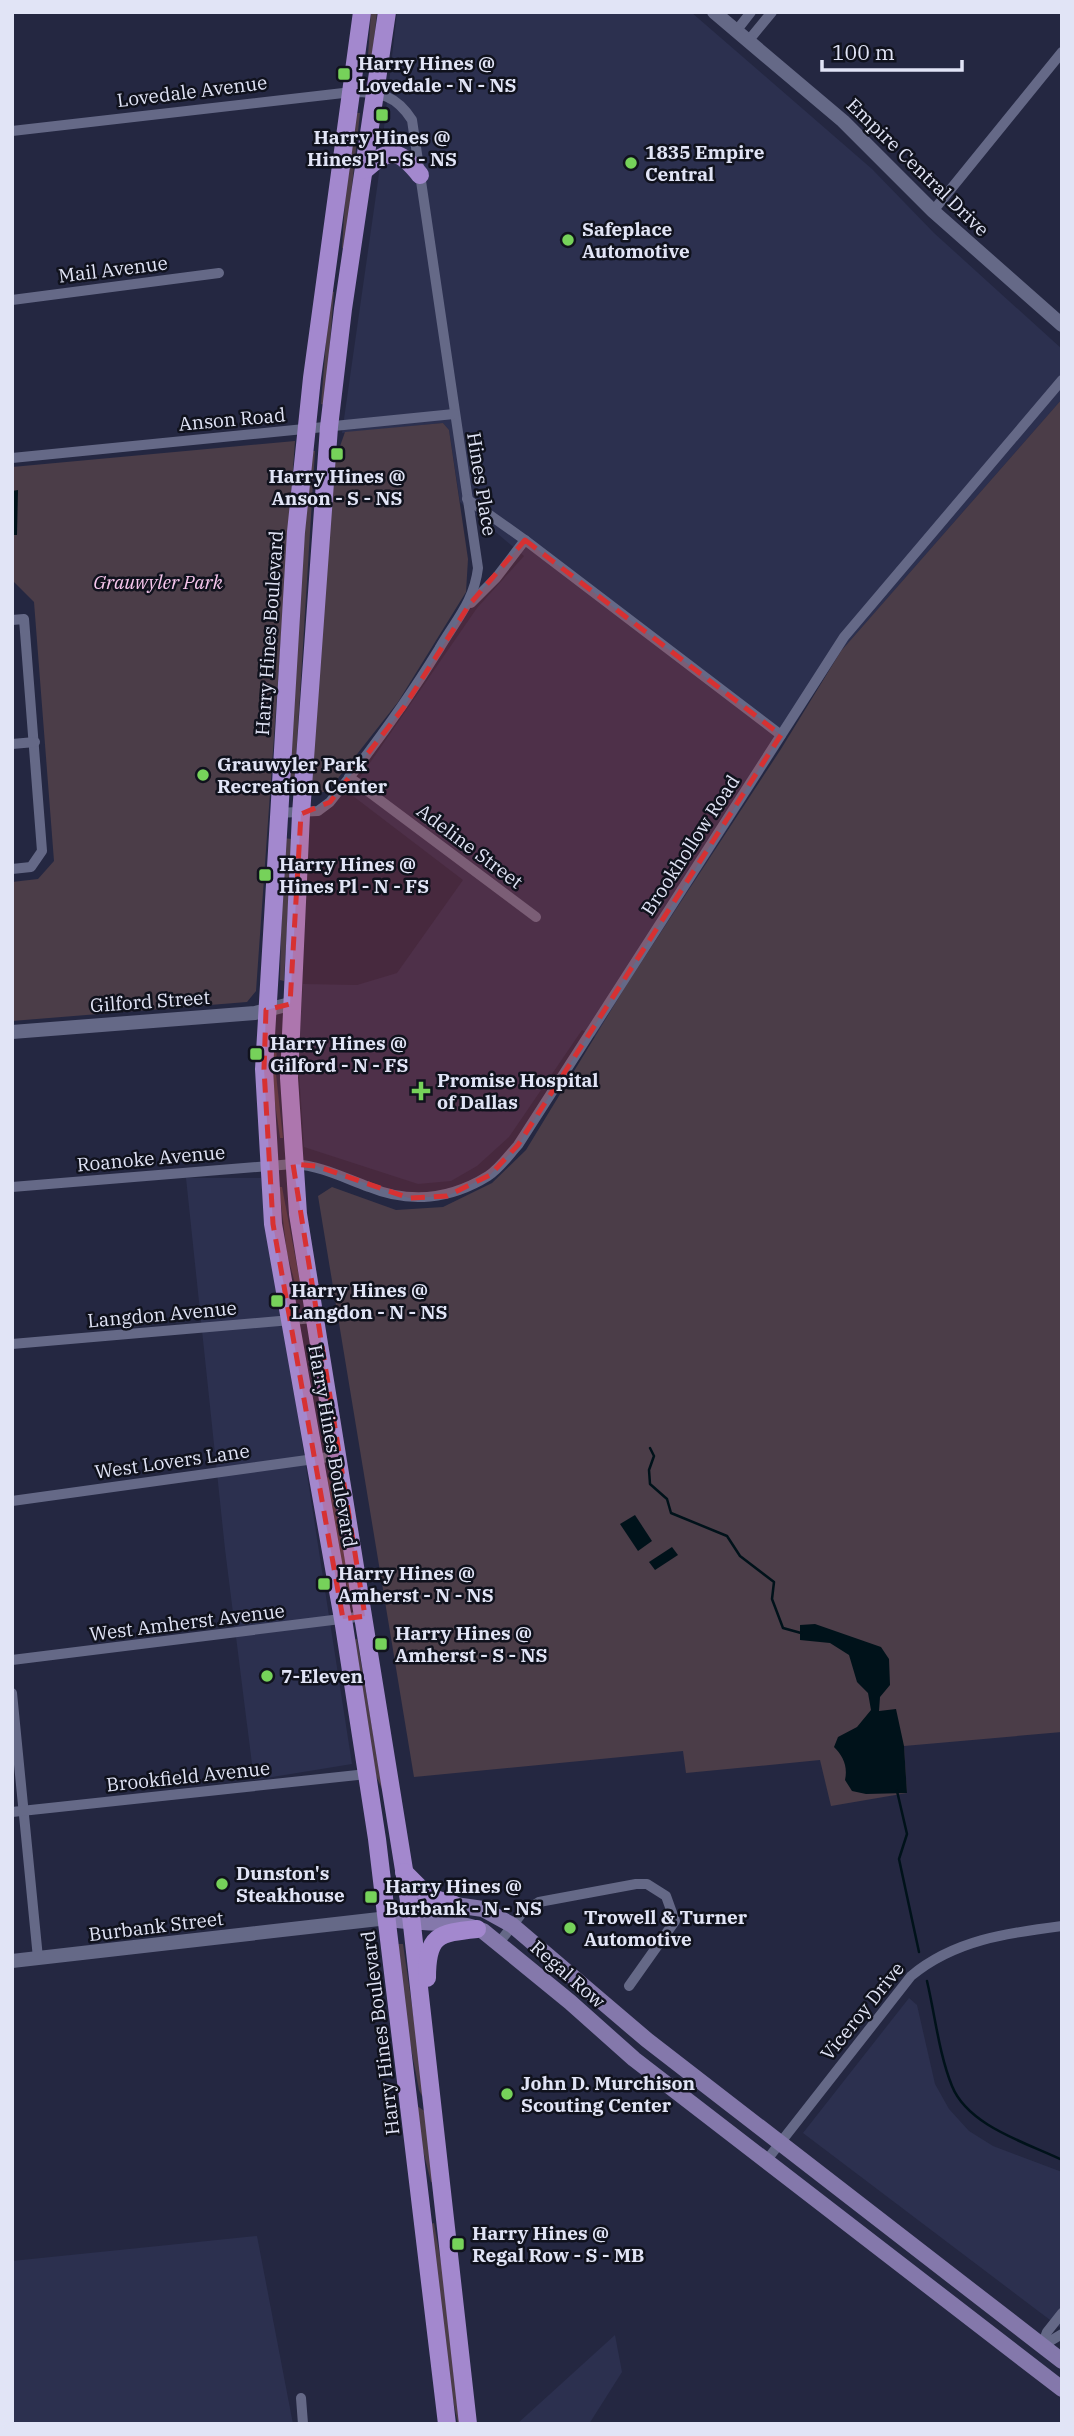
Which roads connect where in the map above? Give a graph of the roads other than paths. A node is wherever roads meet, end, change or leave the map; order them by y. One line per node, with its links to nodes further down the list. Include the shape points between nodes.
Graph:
1 (362, 12): 9 (main road, Harry Hines Boulevard)
2 (387, 12): 10 (main road, Harry Hines Boulevard)
3 (714, 12): 6 (street, Empire Central Drive)
4 (751, 12): 6 (street)
5 (772, 12): 7 (street)
6 (737, 30): 7 (street, Empire Central Drive)
7 (749, 40): 14 (street, Empire Central Drive, via 852,129)
8 (1062, 52): 14 (street)
9 (352, 92): 10 (street, Lovedale Avenue); 11 (street, Lovedale Avenue); 15 (main road, Harry Hines Boulevard)
10 (377, 92): 12 (main road, Harry Hines Boulevard); 13 (street, Hines Place, via 396,100 412,120)
11 (12, 131)
12 (365, 170): 13 (main road, via 390,153 401,156); 17 (main road, Harry Hines Boulevard)
13 (420, 175): 21 (street, Hines Place)
14 (933, 211): 19 (street, Empire Central Drive)
15 (327, 271): 17 (main road); 23 (main road, Harry Hines Boulevard)
16 (219, 273): 18 (street, Mail Avenue)
17 (348, 275): 22 (main road, Harry Hines Boulevard)
18 (12, 300)
19 (1062, 325)
20 (1062, 380): 29 (street, Brookhollow Road, via 844,637)
21 (454, 414): 22 (street, Anson Road); 25 (street, Hines Place)
22 (329, 427): 23 (street, Anson Road); 34 (main road, Harry Hines Boulevard)
23 (306, 430): 24 (street, Anson Road); 33 (main road, Harry Hines Boulevard)
24 (12, 458)
25 (467, 499): 26 (street); 27 (street, Hines Place, via 478,568)
26 (525, 540): 27 (street); 29 (street)
27 (468, 605): 32 (street, Hines Place, via 404,706)
28 (18, 620): 30 (street)
29 (781, 735): 40 (street, Brookhollow Road, via 518,1145 490,1175 447,1196 409,1198 370,1188 327,1169)
30 (35, 742): 31 (street); 35 (street, via 42,852 31,867)
31 (12, 744)
32 (349, 777): 34 (street, Hines Place, via 322,809); 36 (street, Adeline Street)
33 (278, 813): 34 (street, Hines Place); 38 (main road, Harry Hines Boulevard)
34 (301, 814): 37 (main road, Harry Hines Boulevard)
35 (12, 869)
36 (536, 917)
37 (290, 1004): 38 (street, Gilford Street); 40 (main road, Harry Hines Boulevard)
38 (266, 1010): 39 (street, Gilford Street); 41 (main road, Harry Hines Boulevard)
39 (12, 1032)
40 (292, 1164): 41 (street, Roanoke Avenue); 43 (main road, Harry Hines Boulevard)
41 (268, 1166): 42 (street, Roanoke Avenue); 44 (main road, Harry Hines Boulevard)
42 (12, 1187)
43 (314, 1318): 44 (street, Langdon Avenue); 46 (main road, Harry Hines Boulevard)
44 (290, 1320): 45 (street, Langdon Avenue); 47 (main road, Harry Hines Boulevard)
45 (12, 1344)
46 (336, 1457): 47 (street, West Lovers Lane); 49 (main road, Harry Hines Boulevard)
47 (314, 1460): 48 (street, West Lovers Lane); 50 (main road, Harry Hines Boulevard)
48 (12, 1501)
49 (365, 1616): 50 (street, West Amherst Avenue); 56 (main road, Harry Hines Boulevard)
50 (343, 1619): 51 (street, West Amherst Avenue); 53 (main road, Harry Hines Boulevard)
51 (12, 1660)
52 (12, 1693): 54 (street)
53 (367, 1774): 54 (street, Brookfield Avenue); 59 (main road, Harry Hines Boulevard)
54 (24, 1811): 55 (street, Brookfield Avenue); 64 (street)
55 (12, 1812)
56 (404, 1871): 57 (main road, via 424,1894); 58 (main road, Harry Hines Boulevard)
57 (455, 1905): 58 (main road, Regal Row); 60 (main road, Regal Row, via 483,1909)
58 (411, 1916): 59 (main road, Regal Row); 62 (main road, Regal Row); 69 (main road, Harry Hines Boulevard)
59 (388, 1919): 64 (street, Burbank Street); 71 (main road, Harry Hines Boulevard)
60 (512, 1924): 63 (street); 67 (street, via 529,1906 558,1896 636,1884 659,1889 672,1906 675,1921); 68 (main road, Regal Row)
61 (1062, 1926): 74 (street, Viceroy Drive, via 971,1942 931,1959 911,1976)
62 (477, 1929): 63 (main road, Regal Row); 69 (main road, via 443,1934 430,1947)
63 (499, 1943): 66 (main road, Regal Row)
64 (38, 1958): 65 (street, Burbank Street)
65 (12, 1961)
66 (550, 1984): 68 (main road, via 563,1984 598,2006); 72 (main road, Regal Row)
67 (629, 1986)
68 (611, 2008): 70 (main road, Regal Row)
69 (423, 2023): 73 (main road, Harry Hines Boulevard)
70 (673, 2060): 72 (main road); 74 (main road, Regal Row)
71 (406, 2065): 73 (main road, via 417,2096); 77 (main road, Harry Hines Boulevard)
72 (659, 2078): 75 (main road, Regal Row)
73 (432, 2104): 76 (main road, Harry Hines Boulevard)
74 (780, 2142): 75 (street, Viceroy Drive); 78 (main road, Regal Row)
75 (766, 2161): 79 (main road, Regal Row)
76 (443, 2200): 77 (main road); 89 (main road, Harry Hines Boulevard)
77 (419, 2203): 88 (main road, Harry Hines Boulevard)
78 (915, 2247): 79 (main road); 82 (main road, Regal Row)
79 (901, 2265): 84 (main road, Regal Row)
80 (1062, 2313): 82 (street)
81 (1062, 2334): 82 (street)
82 (1042, 2346): 83 (main road, Regal Row); 84 (main road)
83 (1062, 2361)
84 (1028, 2364): 85 (main road, Regal Row)
85 (1062, 2389)
86 (301, 2398): 87 (street)
87 (303, 2424)
88 (447, 2424)
89 (468, 2424)

